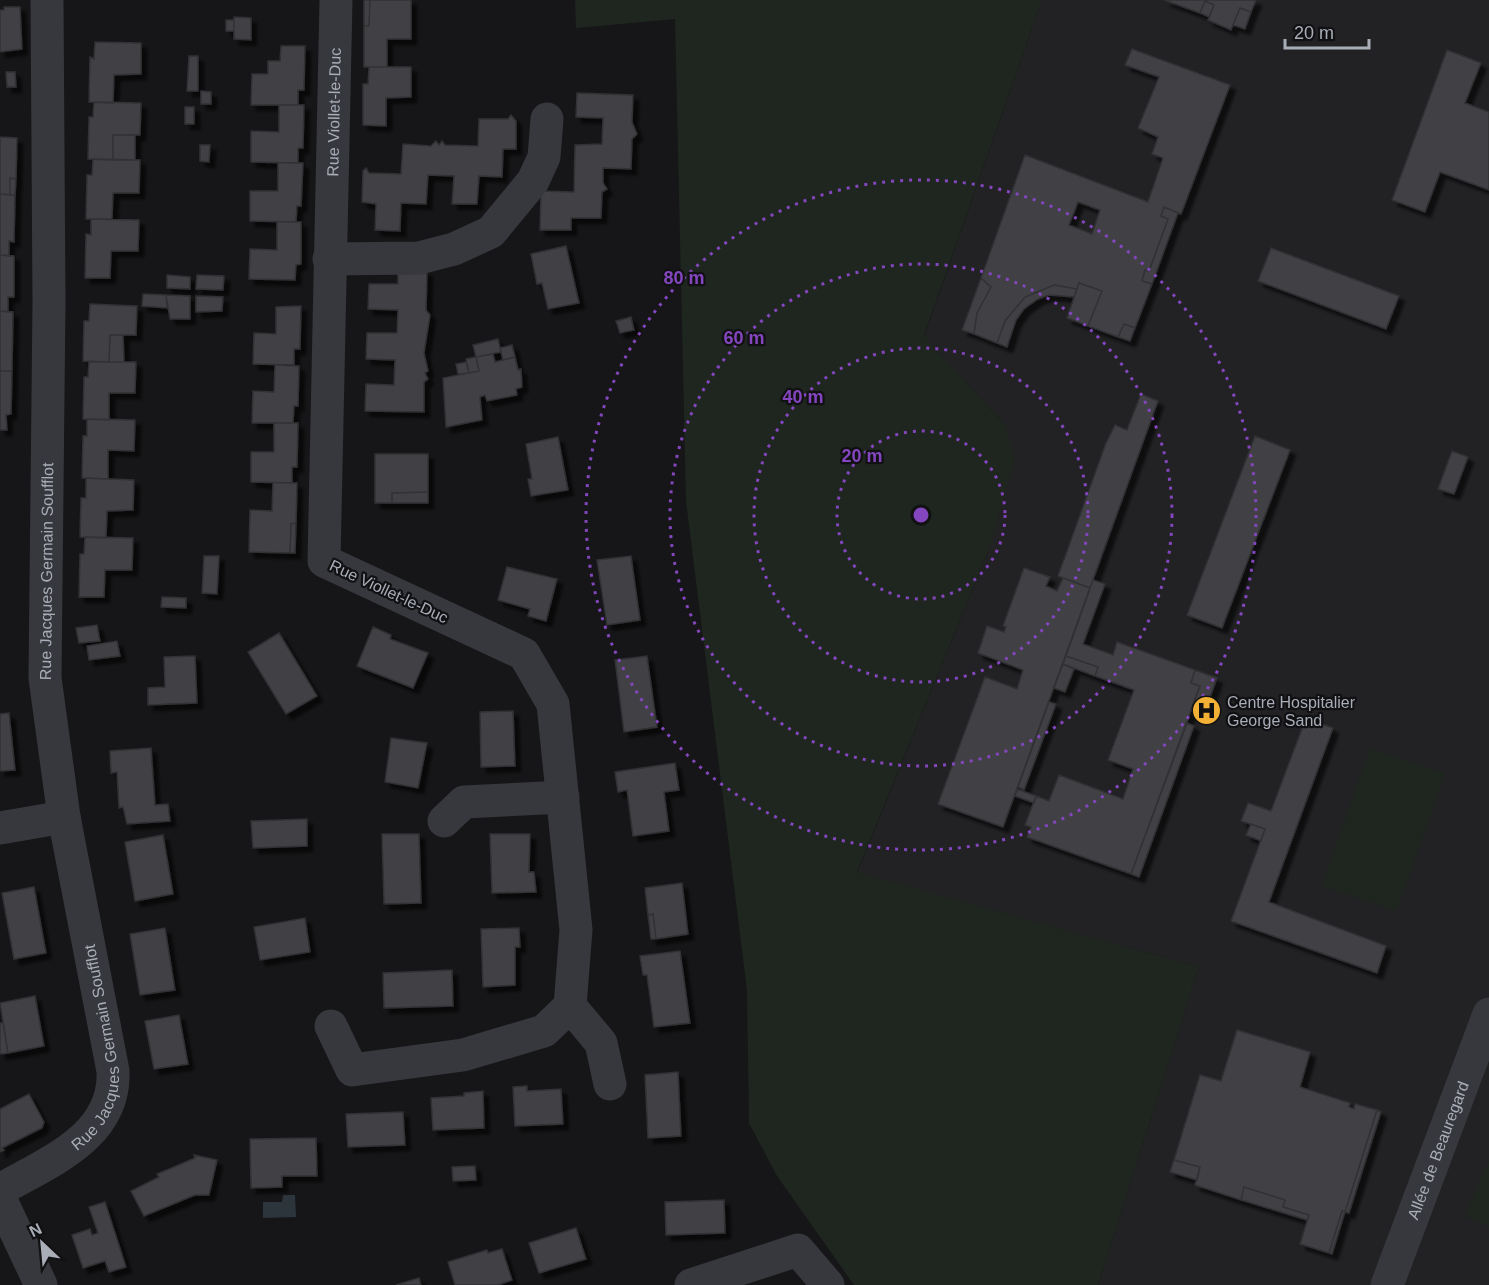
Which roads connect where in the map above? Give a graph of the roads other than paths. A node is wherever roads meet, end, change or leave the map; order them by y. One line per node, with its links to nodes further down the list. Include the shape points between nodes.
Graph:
1 (47, 0): 6 (street, Rue Jacques Germain Soufflot, via 45,678)
2 (336, 0): 4 (street, Rue Viollet-le-Duc)
3 (547, 119): 4 (street, via 544,157 533,181 491,232 454,249 419,258)
4 (329, 259): 5 (street, Rue Viollet-le-Duc, via 324,561 524,654 553,704)
5 (563, 797): 7 (street, via 464,802); 9 (street, Rue Viollet-le-Duc, via 576,930)
6 (64, 817): 8 (street); 13 (street, Rue Jacques Germain Soufflot, via 114,1089 93,1131 76,1146)
7 (444, 821)
8 (0, 828)
9 (570, 1006): 11 (street, via 544,1031 463,1055 352,1070); 12 (street, via 601,1043)
10 (1489, 1014): 18 (street, Allée de Beauregard)
11 (331, 1026)
12 (610, 1084)
13 (0, 1190)
14 (0, 1198): 15 (street)
15 (41, 1285)
16 (691, 1285): 17 (street, via 798,1250)
17 (828, 1285)
18 (1388, 1285)

